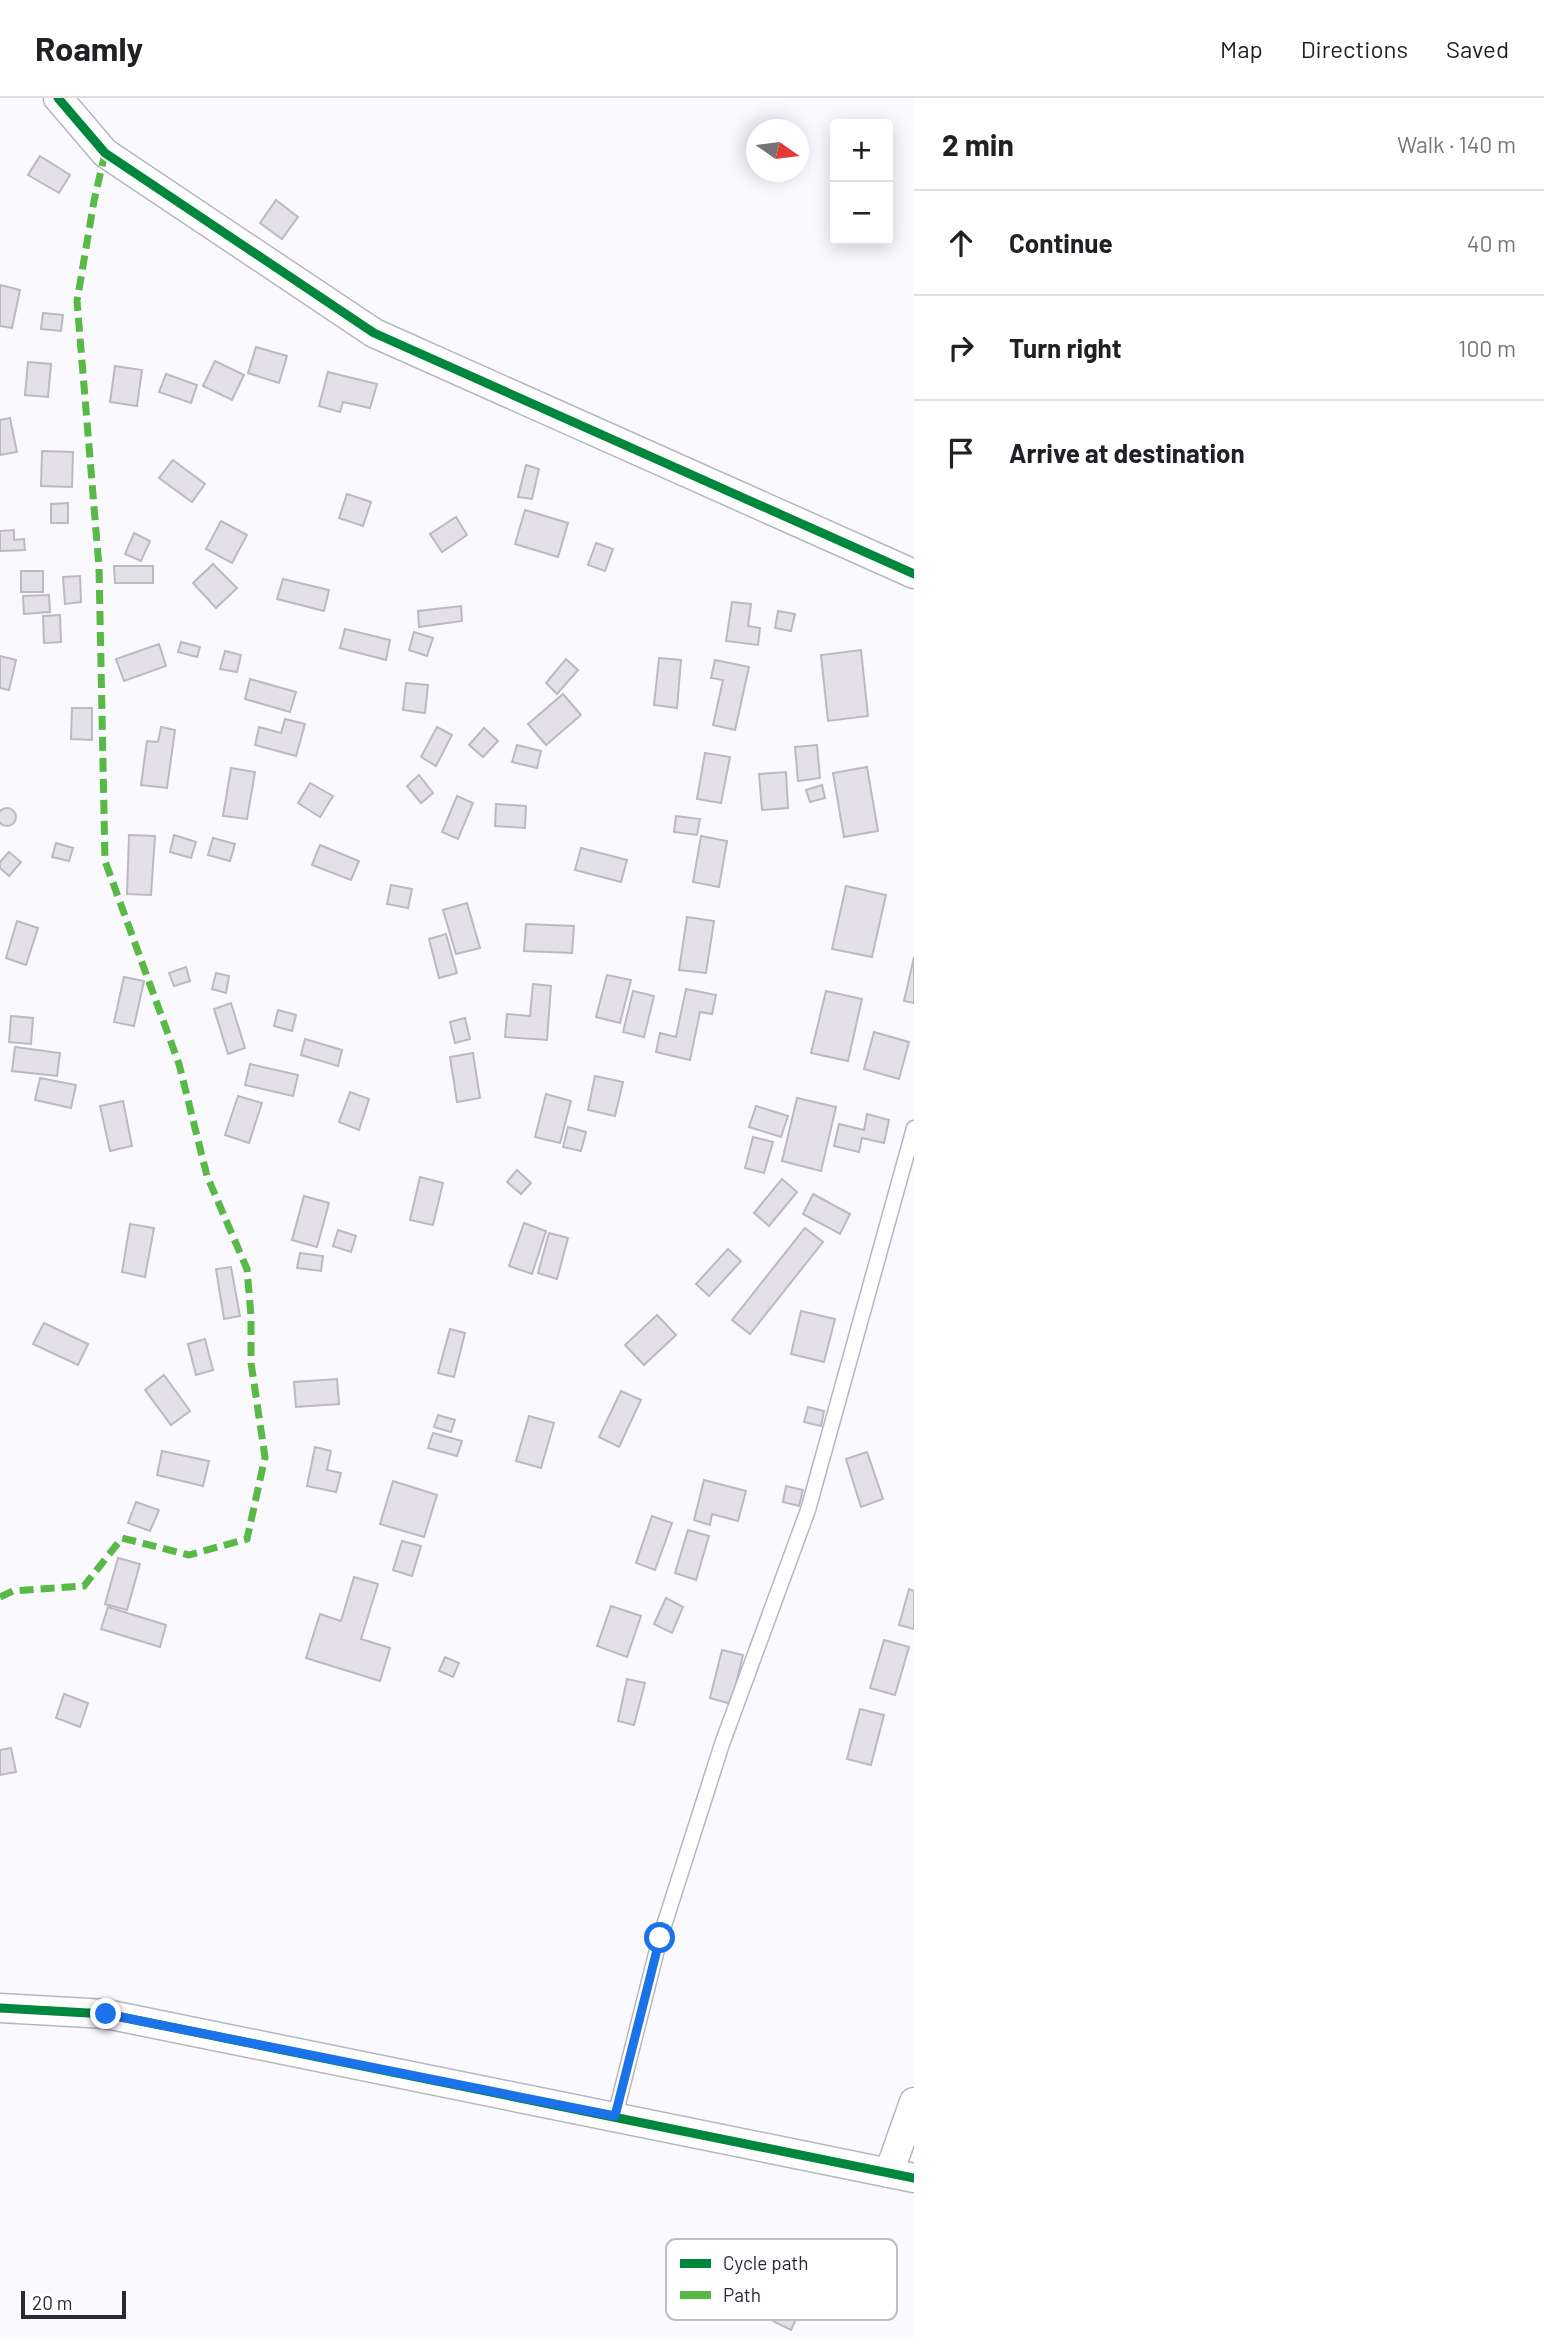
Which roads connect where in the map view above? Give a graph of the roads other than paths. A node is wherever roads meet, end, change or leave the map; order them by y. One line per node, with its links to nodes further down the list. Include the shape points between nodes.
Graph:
1 (58, 98): 2 (street, via 105,153 374,333)
2 (914, 574)
3 (914, 1128): 6 (lane, via 808,1510 722,1744 660,1938)
4 (0, 2008): 6 (street, via 106,2014)
5 (914, 2102): 7 (street)
6 (615, 2116): 7 (street)
7 (902, 2176)

